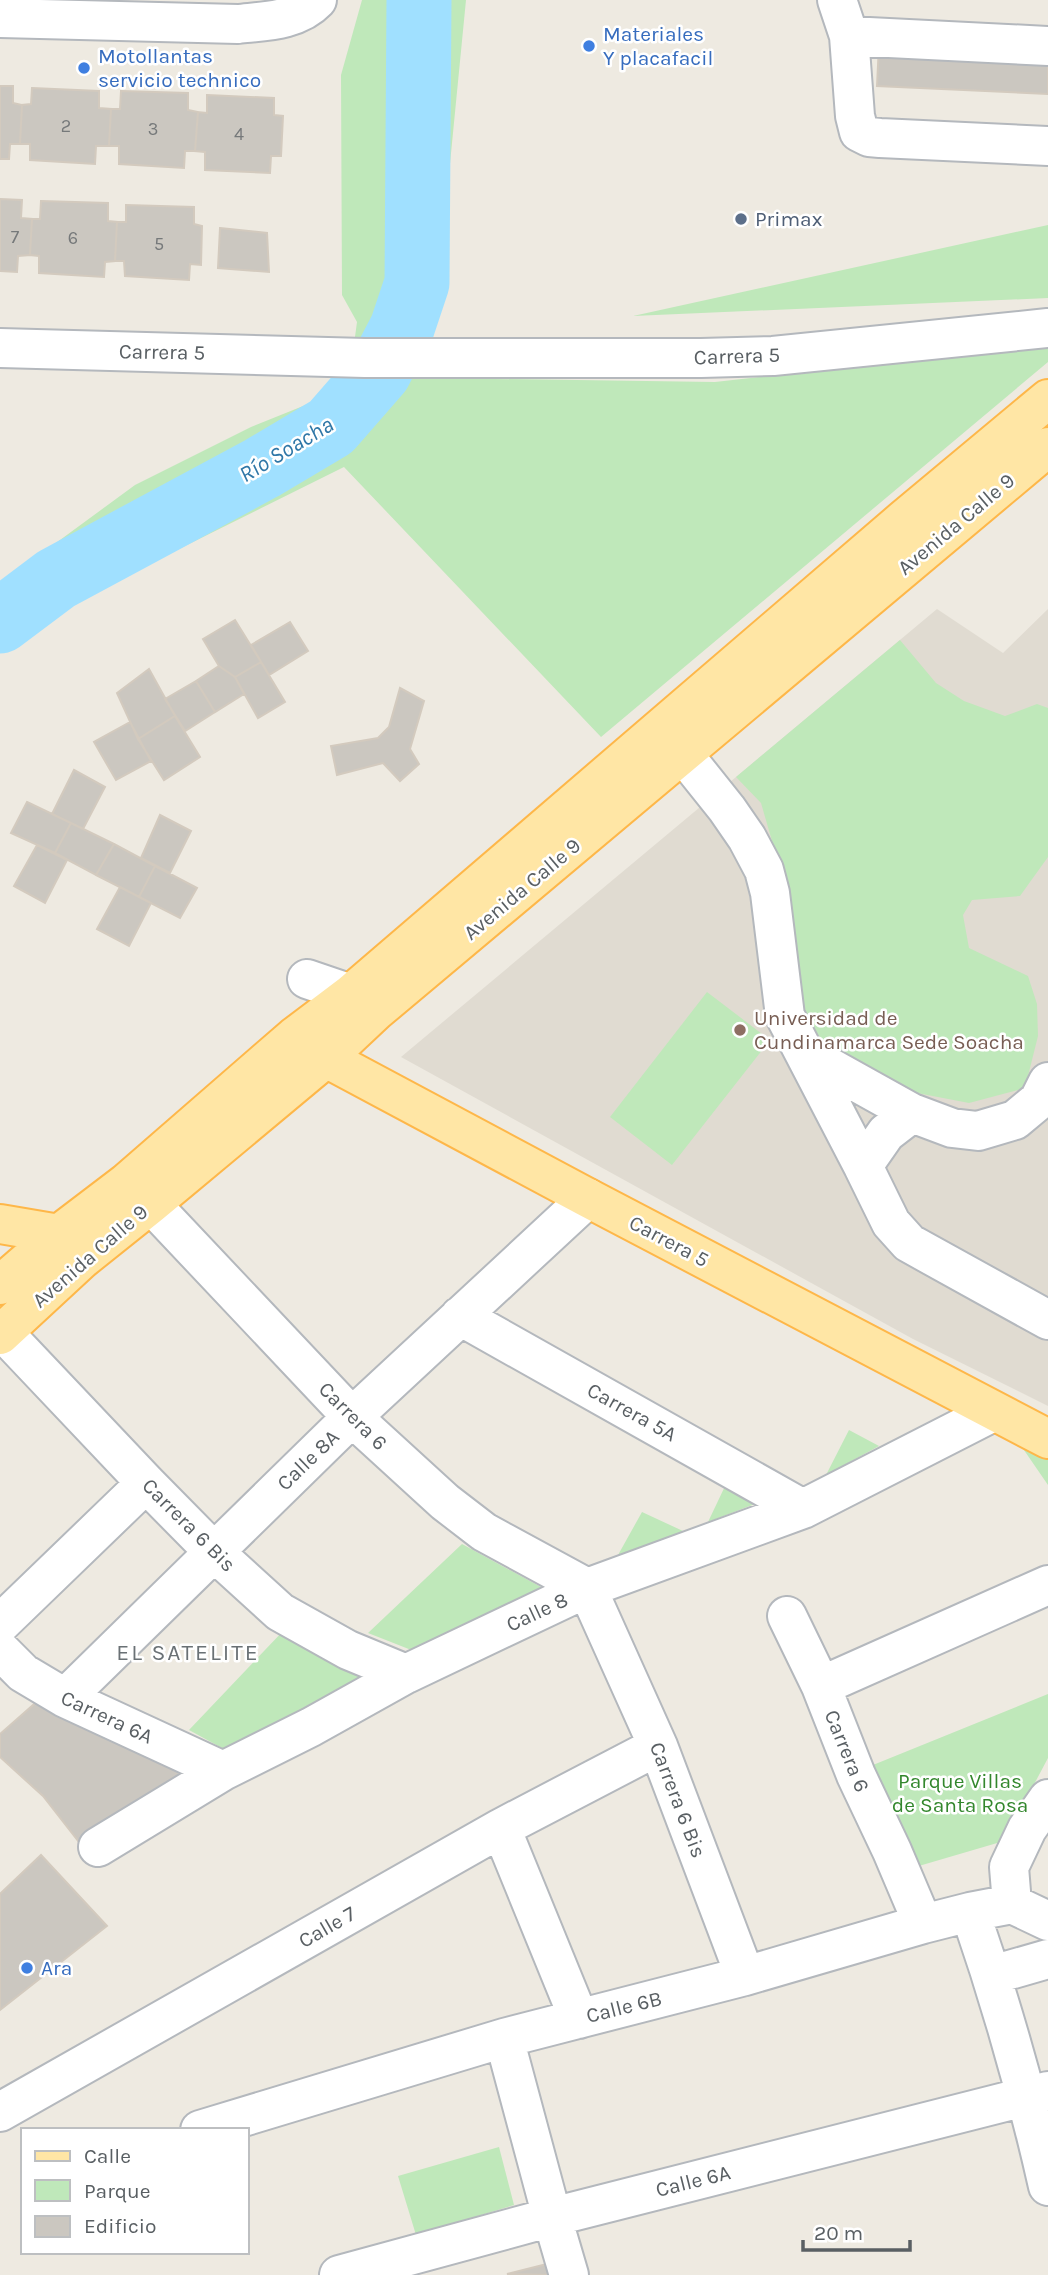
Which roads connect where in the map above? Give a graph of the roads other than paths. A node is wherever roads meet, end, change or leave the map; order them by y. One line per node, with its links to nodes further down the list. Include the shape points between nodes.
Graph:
1 (837, 0): 4 (street)
2 (312, 5): 3 (street, via 276,20 238,24)
3 (0, 18)
4 (849, 36): 5 (street); 6 (street, via 859,132 869,137)
5 (1048, 46)
6 (1048, 146)
7 (1048, 328): 8 (street, Carrera 5, via 773,356 701,358 365,358)
8 (0, 348)
9 (1048, 399): 13 (main road, Avenida Calle 9)
10 (1048, 447): 11 (main road, Avenida Calle 9)
11 (683, 754): 15 (street, via 727,809 764,870 785,1016); 16 (main road, Avenida Calle 9)
12 (307, 979): 13 (street)
13 (351, 994): 14 (main road, Avenida Calle 9)
14 (294, 1037): 16 (main road, Carrera 5); 23 (main road, Avenida Calle 9, via 126,1182)
15 (806, 1054): 18 (street); 19 (street)
16 (326, 1058): 20 (main road, Carrera 5); 21 (main road, Avenida Calle 9)
17 (1048, 1082): 18 (street, via 1039,1100 1015,1120 978,1130 952,1128)
18 (912, 1113): 19 (street, via 886,1133)
19 (863, 1166): 26 (street, via 891,1223 909,1243)
20 (588, 1198): 25 (street, Calle 8A); 28 (main road, Carrera 5)
21 (152, 1204): 23 (main road, Avenida Calle 9); 29 (street, Carrera 6)
22 (0, 1224): 23 (main road)
23 (70, 1247): 24 (main road, Avenida Calle 9); 27 (main road, Avenida Calle 9)
24 (0, 1285)
25 (460, 1316): 29 (street, Calle 8A); 32 (street, Carrera 5A)
26 (1048, 1320)
27 (2, 1334): 31 (street, Carrera 6 Bis)
28 (993, 1412): 30 (main road, Carrera 5); 32 (street, Calle 8)
29 (352, 1417): 33 (street, Calle 8A); 35 (street, Carrera 6, via 484,1532)
30 (1048, 1439)
31 (146, 1483): 33 (street, Carrera 6 Bis); 37 (street)
32 (803, 1509): 35 (street, Calle 8)
33 (213, 1551): 39 (street, Carrera 6 Bis, via 280,1612 348,1650); 41 (street, Calle 8A)
34 (1048, 1585): 40 (street)
35 (587, 1588): 39 (street, Calle 8); 42 (street, Carrera 6 Bis)
36 (787, 1616): 40 (street, Carrera 6)
37 (0, 1624)
38 (0, 1650): 41 (street, Carrera 6A, via 23,1673)
39 (406, 1674): 43 (street, Calle 8)
40 (821, 1686): 50 (street, Carrera 6)
41 (65, 1698): 43 (street, Carrera 6A)
42 (658, 1746): 45 (street, Calle 7); 53 (street, Carrera 6 Bis)
43 (223, 1771): 46 (street, Calle 8)
44 (1048, 1799): 47 (street, via 1009,1867)
45 (501, 1828): 54 (street); 57 (street, Calle 7)
46 (97, 1847)
47 (1012, 1904): 48 (street, Calle 6B); 49 (street)
48 (970, 1912): 50 (street, Calle 6B); 52 (street)
49 (1048, 1921)
50 (923, 1924): 53 (street, Calle 6B)
51 (1048, 1959): 52 (street)
52 (992, 1975): 56 (street)
53 (745, 1976): 54 (street, Calle 6B)
54 (579, 2019): 55 (street, Calle 6B)
55 (504, 2038): 58 (street, Calle 6B); 60 (street)
56 (1038, 2093): 59 (street); 60 (street, Calle 6A)
57 (10, 2118)
58 (207, 2128)
59 (1048, 2186)
60 (552, 2217): 61 (street, Calle 6A); 62 (street)
61 (339, 2275)
62 (569, 2275)

